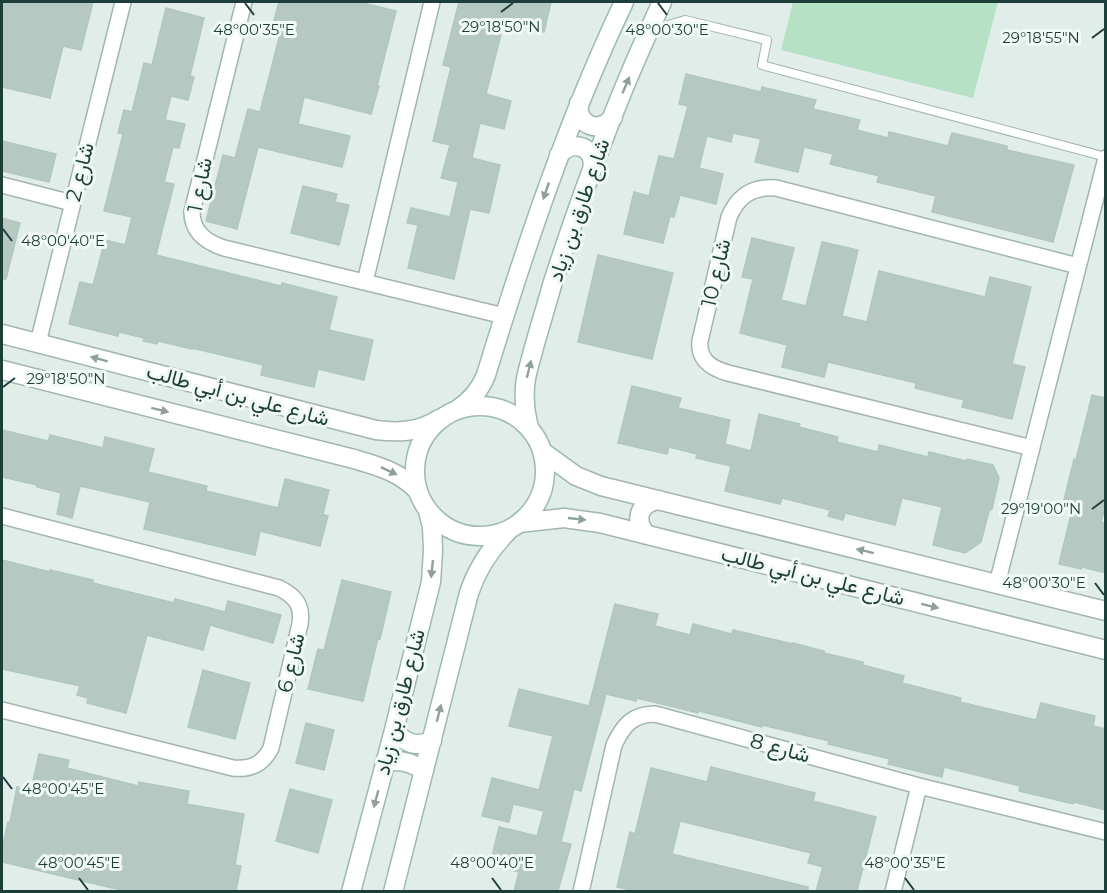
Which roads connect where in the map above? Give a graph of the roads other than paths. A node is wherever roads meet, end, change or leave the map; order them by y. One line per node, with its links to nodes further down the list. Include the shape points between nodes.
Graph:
1 (123, 2): 14 (street, شارع 2)
2 (244, 2): 16 (street, شارع 1, via 192,212 194,226 204,239 224,248)
3 (432, 2): 16 (street)
4 (624, 2): 7 (main road, شارع طارق بن زياد)
5 (662, 2): 6 (main road, شارع طارق بن زياد)
6 (648, 31): 8 (main road, شارع طارق بن زياد, one-way to 6); 10 (lane, via 685,20 767,40 762,65)
7 (579, 103): 8 (main road, via 581,118 591,126 603,125); 9 (main road, شارع طارق بن زياد)
8 (613, 117): 11 (main road, شارع طارق بن زياد)
9 (559, 155): 11 (main road, via 566,148 580,147 591,156); 17 (main road, شارع طارق بن زياد, one-way to 17)
10 (1106, 157): 13 (street)
11 (592, 170): 23 (main road, شارع طارق بن زياد, one-way to 11, via 524,394 527,374)
12 (2, 185): 14 (street)
13 (1102, 185): 15 (street)
14 (72, 204): 19 (street, شارع 2)
15 (1078, 266): 25 (street); 25 (street, شارع 10, via 776,188 760,188 747,194 729,217 699,348 715,369)
16 (365, 282): 17 (street, شارع 1)
17 (504, 316): 21 (main road, شارع طارق بن زياد, via 481,387)
18 (2, 334): 19 (main road, شارع علي بن أبي طالب)
19 (38, 343): 24 (main road, شارع علي بن أبي طالب, one-way to 19)
20 (2, 370): 27 (main road, شارع علي بن أبي طالب, one-way to 27)
21 (458, 409): 22 (main road); 23 (main road, via 480,405 501,409)
22 (439, 419): 24 (main road, شارع علي بن أبي طالب, via 417,430 388,432); 28 (main road, via 424,436 416,457)
23 (529, 427): 26 (main road)
24 (364, 428): 27 (main road, via 368,442)
25 (1032, 448): 34 (street)
26 (543, 453): 29 (main road, شارع علي بن أبي طالب, via 589,482); 32 (main road, via 546,472 542,491 533,509)
27 (354, 459): 28 (main road, شارع علي بن أبي طالب, one-way to 28, via 380,466)
28 (418, 491): 30 (main road)
29 (659, 501): 33 (main road, via 647,504 640,513 640,525); 34 (main road, شارع علي بن أبي طالب, one-way to 29)
30 (428, 511): 32 (main road, via 445,526 466,534 488,536); 38 (main road, شارع طارق بن زياد, one-way to 38, via 433,538 432,572)
31 (2, 516): 37 (street, شارع 6, via 279,588 294,599 301,611 271,748 251,767 233,768)
32 (514, 526): 33 (main road, شارع علي بن أبي طالب, one-way to 33, via 575,518); 39 (main road, شارع طارق بن زياد, one-way to 32, via 471,588 490,551)
33 (647, 535): 36 (main road, شارع علي بن أبي طالب, one-way to 36)
34 (997, 584): 35 (main road, شارع علي بن أبي طالب)
35 (1106, 611)
36 (1106, 650)
37 (2, 710)
38 (394, 730): 39 (main road, via 407,742); 40 (main road, شارع طارق بن زياد)
39 (432, 741): 41 (main road, شارع طارق بن زياد)
40 (385, 762): 41 (main road, via 402,761); 44 (main road, شارع طارق بن زياد, one-way to 44)
41 (424, 771): 45 (main road, شارع طارق بن زياد)
42 (918, 786): 43 (street, شارع 8); 46 (street, شارع 8, via 645,714 631,720 614,745); 47 (street)
43 (1106, 832)
44 (351, 891)
45 (393, 891)
46 (581, 891)
47 (893, 891)

